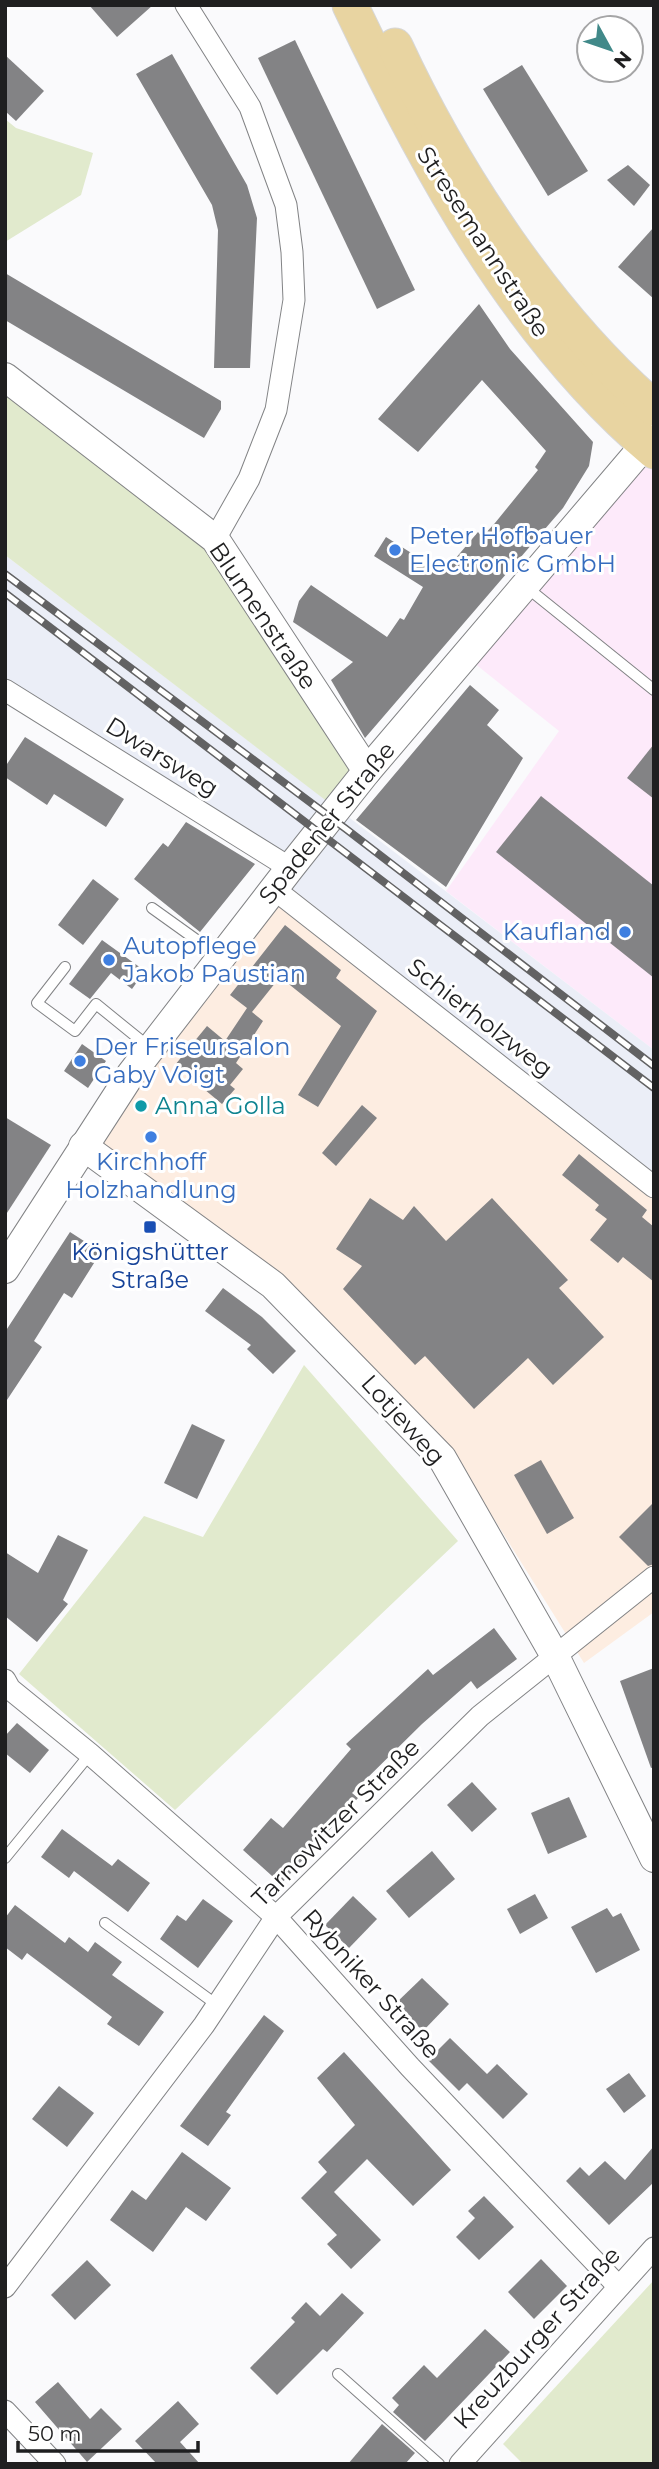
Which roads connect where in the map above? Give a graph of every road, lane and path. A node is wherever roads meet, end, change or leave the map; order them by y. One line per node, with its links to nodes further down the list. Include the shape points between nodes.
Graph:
1 (186, 5): 7 (street, via 250,107 286,205 292,252 294,300 276,410 249,479)
2 (350, 5): 6 (main road, Stresemannstraße, via 402,116 527,313 564,364)
3 (376, 5): 5 (main road, Stresemannstraße, via 425,105 511,243 594,352)
4 (5, 377): 7 (street, Blumenstraße)
5 (654, 408)
6 (651, 443): 8 (street, Spadener Straße)
7 (215, 539): 11 (street, Blumenstraße)
8 (524, 585): 10 (lane); 11 (street, Spadener Straße)
9 (5, 690): 12 (street, Dwarsweg)
10 (654, 690)
11 (367, 771): 12 (street, Spadener Straße)
12 (282, 879): 14 (street, Spadener Straße); 18 (street, Schierholzweg)
13 (152, 908): 14 (lane)
14 (221, 958): 16 (street, Spadener Straße)
15 (65, 967): 16 (lane, via 37,1003 75,1031 96,1004)
16 (151, 1049): 17 (street, Spadener Straße)
17 (83, 1146): 19 (street, Spadener Straße); 21 (street, Lotjeweg, via 273,1285 442,1458)
18 (654, 1187)
19 (5, 1269)
20 (654, 1577): 21 (street, Tarnowitzer Straße)
21 (555, 1656): 25 (street, Lotjeweg); 26 (street, Tarnowitzer Straße, via 480,1716)
22 (5, 1680): 23 (street, Rybniker Straße, via 10,1689)
23 (90, 1754): 24 (lane); 26 (street, Rybniker Straße)
24 (5, 1858)
25 (654, 1858)
26 (276, 1917): 28 (street, Tarnowitzer Straße); 30 (street, Rybniker Straße, via 410,2067)
27 (105, 1923): 28 (lane)
28 (217, 2005): 31 (street, Tarnowitzer Straße)
29 (654, 2248): 30 (street, Kreuzburger Straße)
30 (618, 2286): 36 (street, Kreuzburger Straße)
31 (5, 2287)
32 (338, 2374): 35 (lane)
33 (5, 2411): 34 (street)
34 (55, 2464)
35 (439, 2464)
36 (460, 2464)

